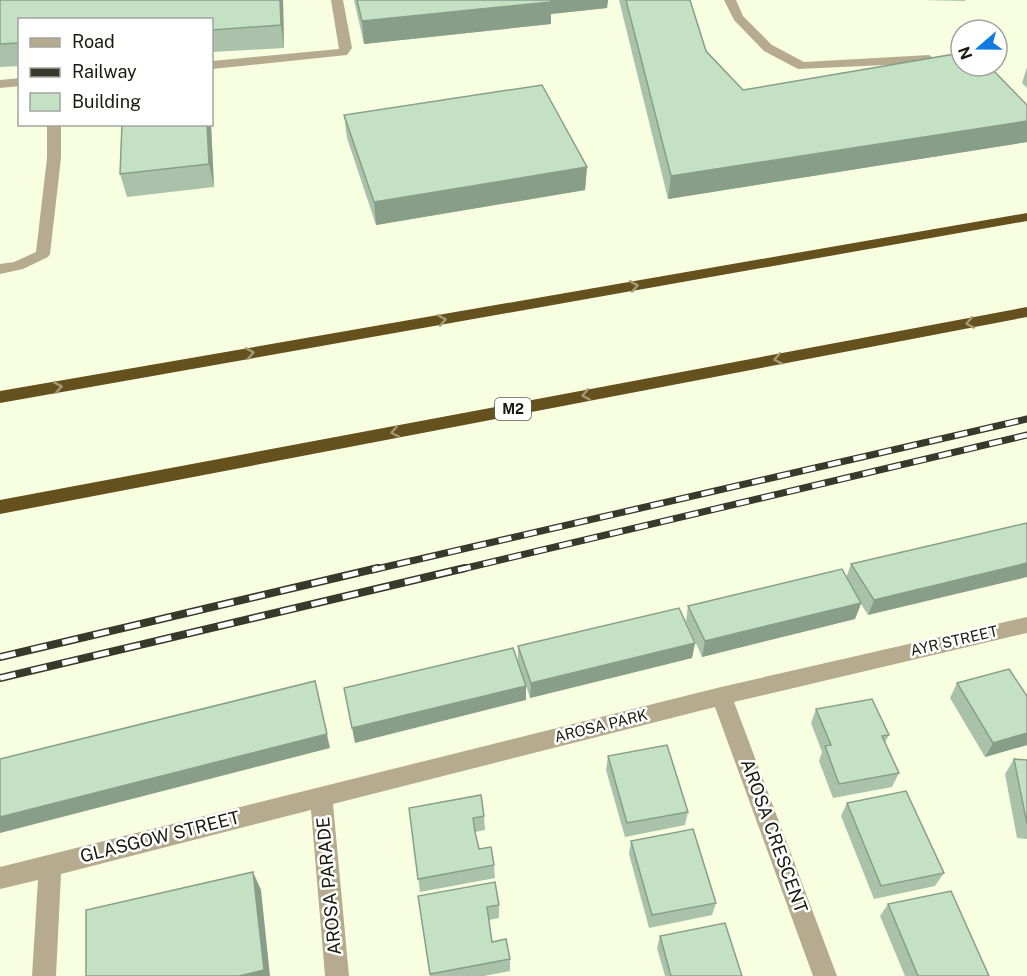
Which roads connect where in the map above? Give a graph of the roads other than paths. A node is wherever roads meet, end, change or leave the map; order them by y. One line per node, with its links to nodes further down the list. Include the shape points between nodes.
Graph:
1 (337, 0): 4 (street, via 346,48 343,52)
2 (730, 0): 3 (street, via 738,17 768,48 802,66)
3 (929, 60)
4 (213, 65)
5 (18, 82): 6 (street)
6 (0, 84)
7 (54, 126): 9 (street, via 43,254 18,266)
8 (1027, 217): 11 (highway, one-way to 8)
9 (0, 269)
10 (1027, 312): 12 (highway, M2, one-way to 12)
11 (0, 398)
12 (0, 507)
13 (1027, 625): 14 (street, AYR STREET)
14 (882, 658): 15 (street, AROSA PARK)
15 (721, 696): 16 (street, AROSA PARK); 21 (street, AROSA CRESCENT)
16 (321, 797): 17 (street, GLASGOW STREET); 20 (street, AROSA PARADE)
17 (50, 865): 18 (street, GLASGOW STREET); 19 (street)
18 (0, 878)
19 (44, 976)
20 (337, 976)
21 (825, 976)

